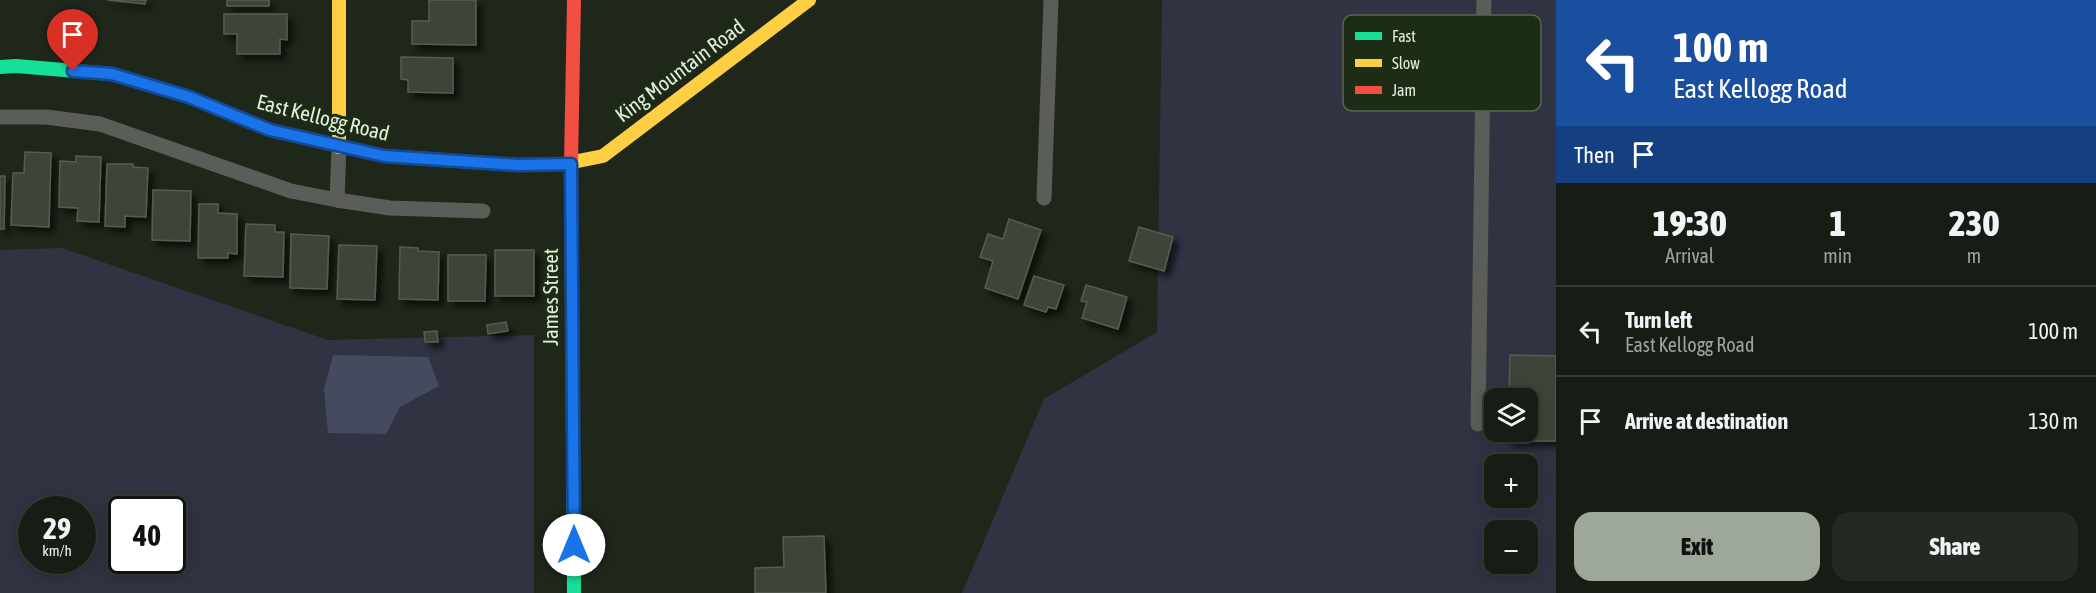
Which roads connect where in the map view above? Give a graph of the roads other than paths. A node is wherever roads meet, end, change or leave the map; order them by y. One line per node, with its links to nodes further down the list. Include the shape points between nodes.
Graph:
1 (339, 0): 10 (street)
2 (574, 0): 11 (street, James Street)
3 (809, 0): 11 (street, King Mountain Road, via 603,156)
4 (1051, 0): 12 (lane)
5 (1484, 0): 6 (lane)
6 (1484, 15)
7 (0, 66): 10 (street, East Kellogg Road, via 112,74 189,97 270,130)
8 (1482, 111): 15 (lane)
9 (0, 117): 13 (lane, via 46,117 100,124 291,190)
10 (339, 147): 11 (street, East Kellogg Road, via 384,156 518,165); 13 (lane)
11 (571, 164): 16 (street, James Street)
12 (1044, 198)
13 (337, 200): 14 (lane, via 390,208)
14 (483, 211)
15 (1478, 424)
16 (574, 593)

